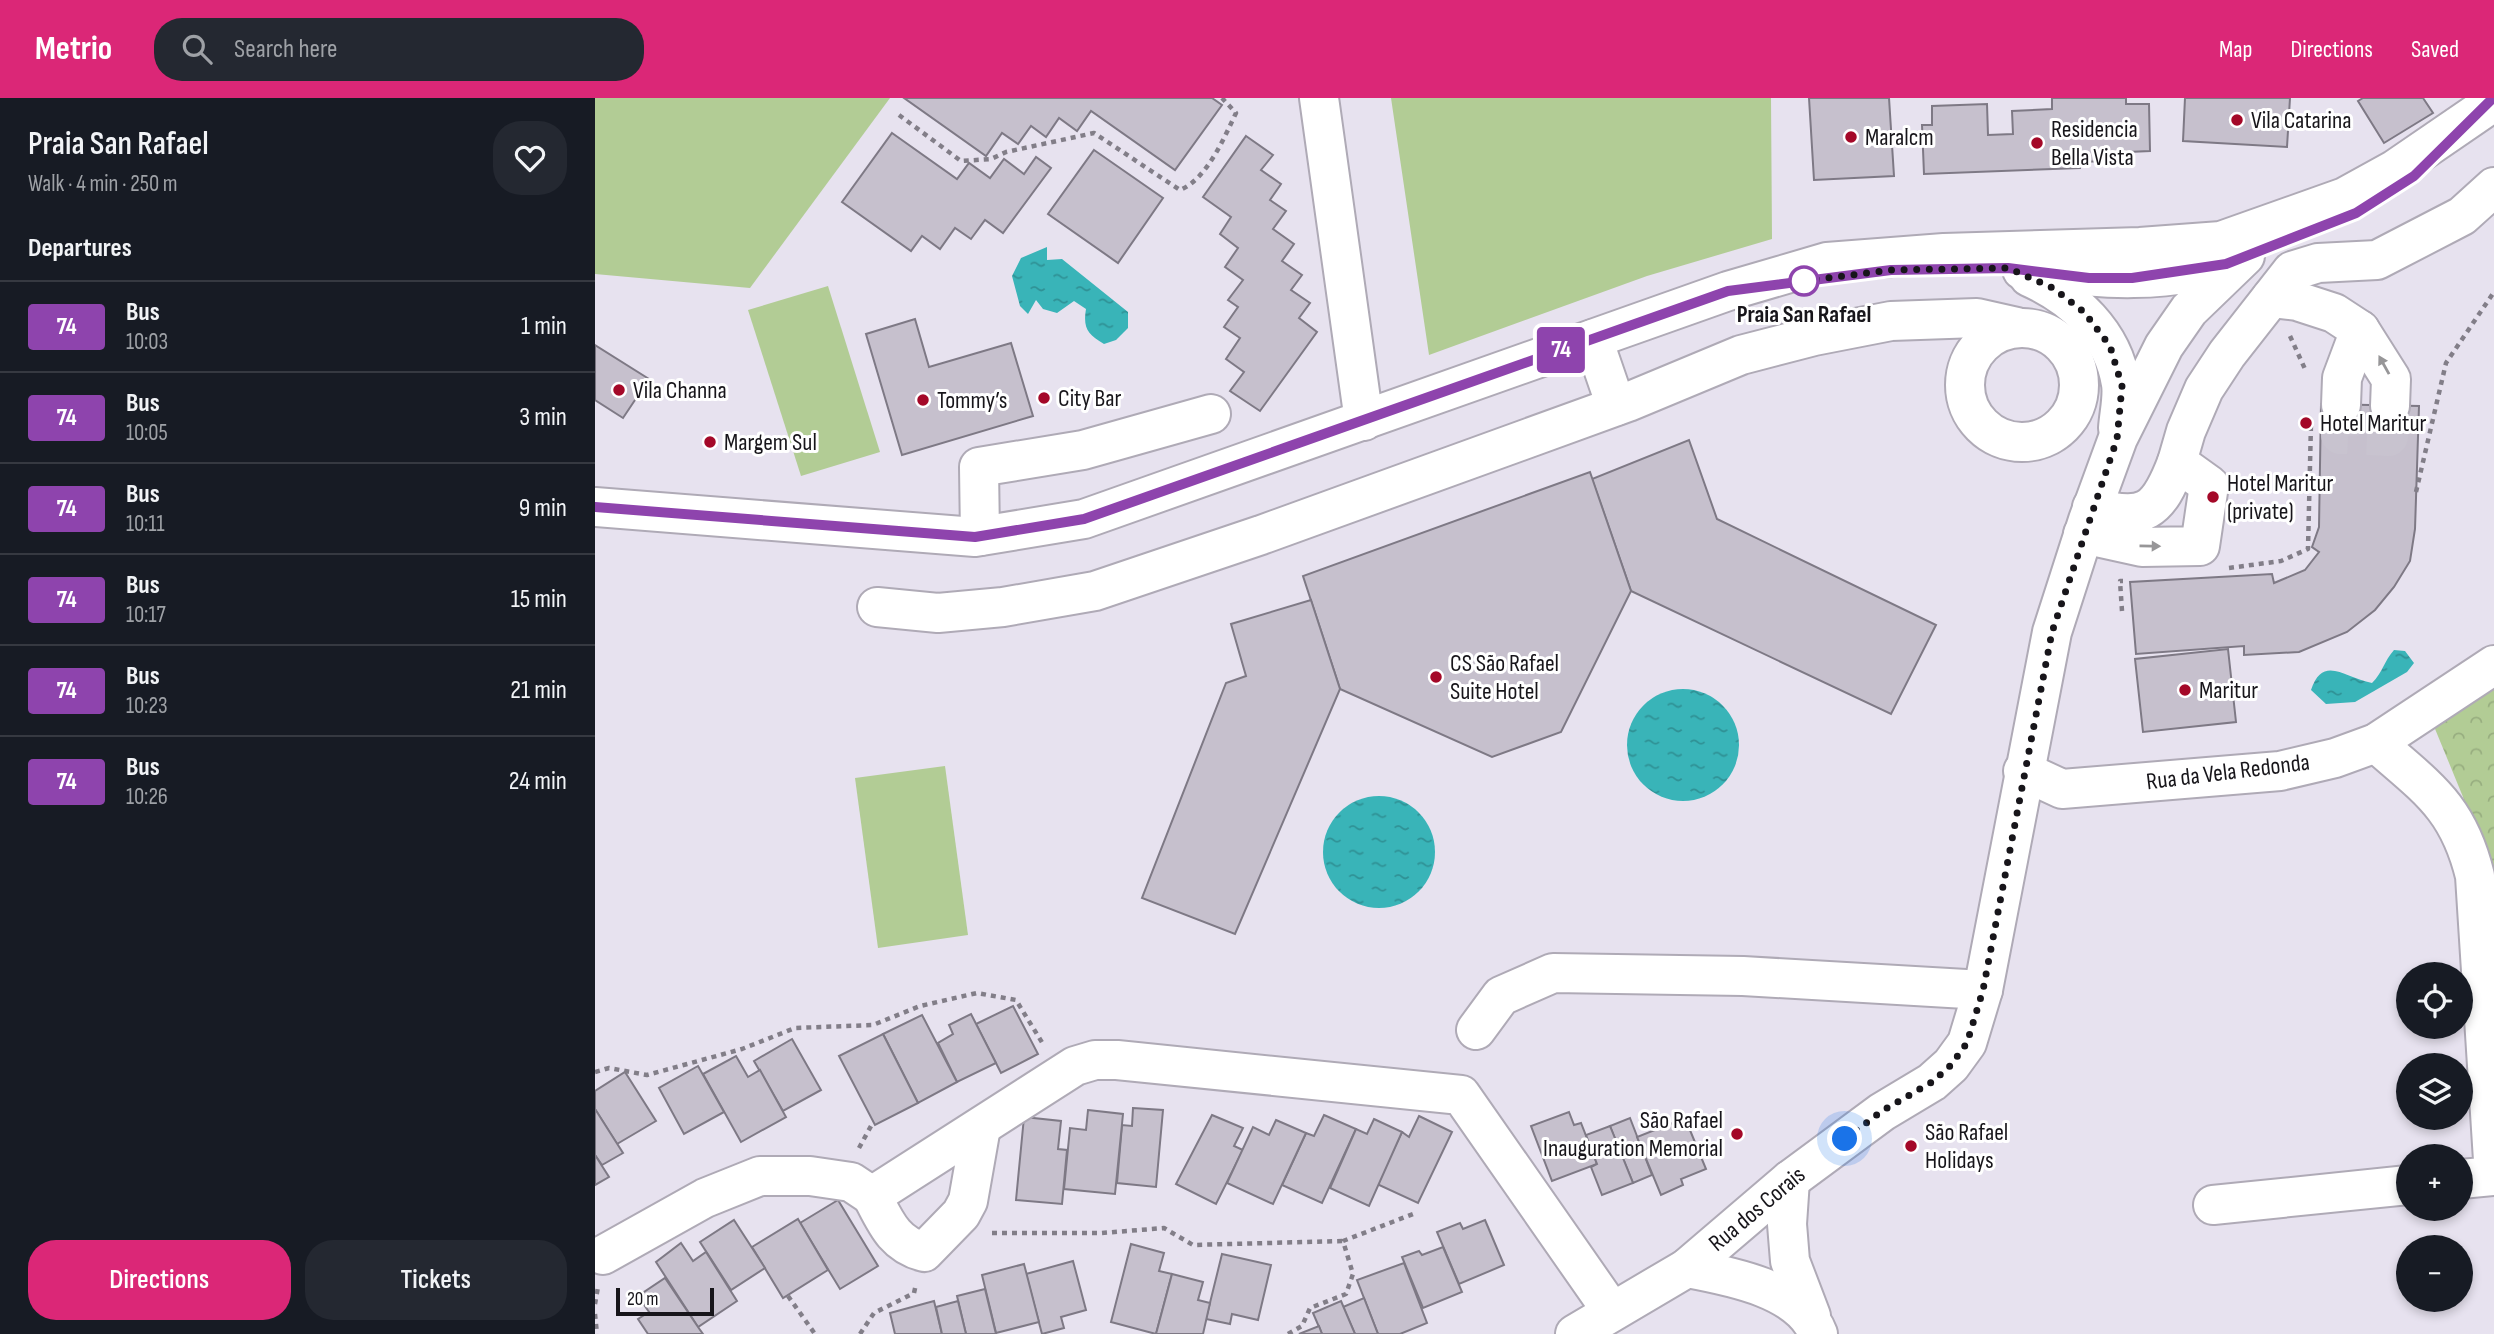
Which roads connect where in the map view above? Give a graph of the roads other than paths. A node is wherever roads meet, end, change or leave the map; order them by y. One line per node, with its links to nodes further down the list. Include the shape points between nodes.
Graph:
1 (1319, 98): 21 (street)
2 (2490, 103): 4 (street, via 2394,170)
3 (2494, 187): 9 (street, via 2462,216 2377,260 2318,263 2292,271)
4 (2248, 243): 5 (street); 7 (street); 15 (street, via 2189,310)
5 (2063, 250): 7 (street, via 2122,259); 8 (street, via 1827,262)
6 (2008, 268): 7 (street); 8 (street, via 1891,270); 14 (street, via 2053,288 2084,312)
7 (2128, 274): 14 (street, via 2103,294); 15 (street, via 2155,290 2163,327)
8 (1728, 291): 13 (street)
9 (2271, 298): 12 (street, via 2334,313); 23 (street, via 2204,389)
10 (1891, 321): 11 (street, via 1977,318); 16 (street, via 1954,342); 18 (street, via 1741,355)
11 (2017, 327): 16 (street, via 1988,338); 16 (street, via 2044,332 2061,342 2073,357 2080,376 2079,395 2066,423 2050,435 2020,442 1986,430 1967,401)
12 (2360, 330): 17 (street, one-way to 12, via 2391,379); 19 (street)
13 (1593, 339): 18 (street); 21 (street)
14 (2110, 346): 22 (street, via 2122,386)
15 (2155, 365): 22 (street)
16 (1966, 370)
17 (2390, 405)
18 (1616, 406): 27 (street, via 1095,591 938,613)
19 (2326, 411)
20 (1211, 414): 26 (street, via 1083,450 979,467)
21 (1364, 421): 26 (street, via 1084,519)
22 (2117, 439): 25 (street, Rua dos Corais)
23 (2177, 462): 25 (street, via 2165,494 2146,512); 25 (street, one-way to 23, via 2142,547 2200,546 2209,485)
24 (595, 507): 26 (street)
25 (2088, 521): 30 (street, Rua dos Corais, via 2052,632)
26 (980, 536)
27 (877, 607)
28 (2494, 664): 29 (street, Rua da Vela Redonda)
29 (2376, 743): 30 (street, Rua da Vela Redonda, via 2280,771 2062,789); 34 (street, via 2452,814 2468,848 2475,876)
30 (2023, 771): 31 (street, Rua dos Corais)
31 (1983, 990): 32 (street, via 1743,976 1553,973 1501,996); 36 (street, Rua dos Corais, via 1967,1043 1951,1065)
32 (1476, 1030)
33 (981, 1127): 38 (street); 38 (street, via 968,1201 925,1252 909,1248 893,1235); 42 (street, via 1075,1066 1095,1060 1461,1095)
34 (2494, 1176): 35 (street)
35 (2473, 1178)
36 (1790, 1180): 41 (street, Rua dos Corais); 43 (street, via 1790,1261)
37 (2396, 1186): 39 (street)
38 (872, 1196): 40 (street, via 851,1182 760,1176 705,1198)
39 (2213, 1205)
40 (603, 1255)
41 (1687, 1268): 42 (street, Rua dos Corais); 43 (street, via 1758,1285)
42 (1611, 1310): 44 (street, Rua dos Corais)
43 (1815, 1325)
44 (1575, 1334)

